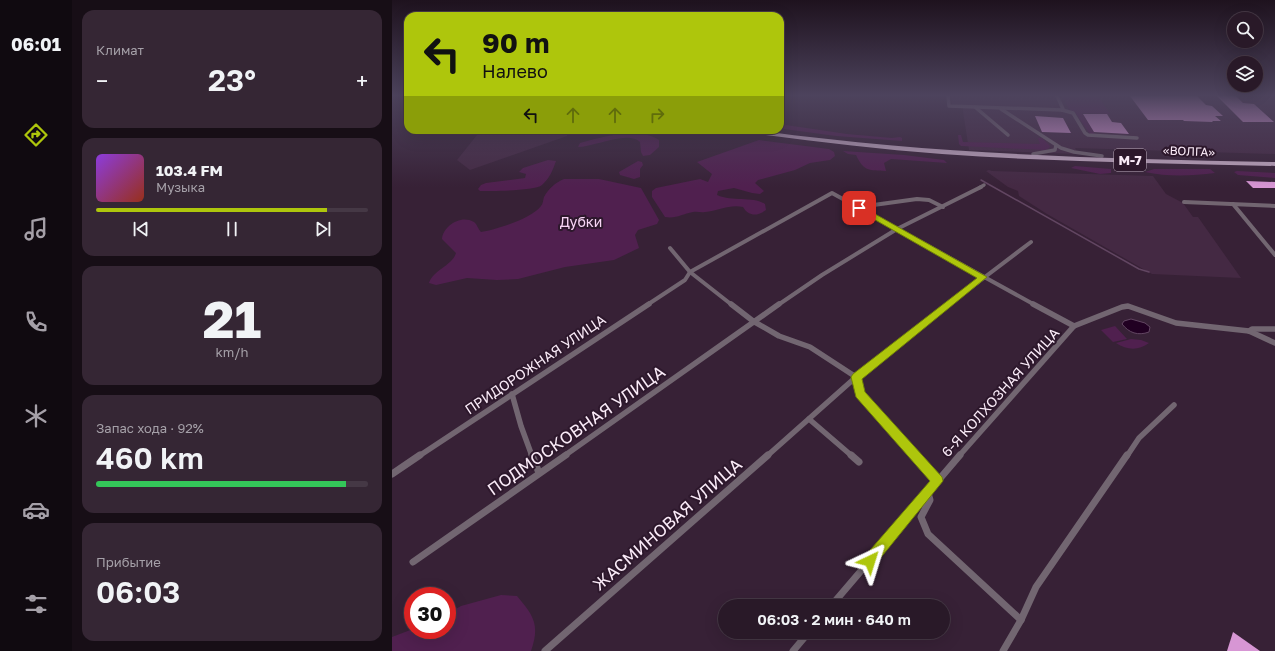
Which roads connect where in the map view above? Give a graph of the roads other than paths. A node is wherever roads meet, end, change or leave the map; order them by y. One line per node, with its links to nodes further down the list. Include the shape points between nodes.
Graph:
1 (997, 126): 6 (street)
2 (1027, 126): 8 (street)
3 (1081, 126): 7 (street, via 1088,135)
4 (784, 133): 9 (highway, «ВОЛГА» / М-7, via 852,142)
5 (773, 134): 11 (highway, «ВОЛГА» / М-7, via 844,144 947,153)
6 (1008, 135)
7 (1137, 138)
8 (1056, 145): 9 (street, via 1055,150); 10 (street, via 1065,150)
9 (1033, 154): 10 (highway, «ВОЛГА» / М-7)
10 (1102, 156): 11 (highway, «ВОЛГА» / М-7)
11 (1275, 163)
12 (984, 185): 16 (street, ПОДМОСКОВНАЯ УЛИЦА)
13 (1184, 202): 14 (street)
14 (1233, 204): 15 (street); 21 (street)
15 (1275, 206)
16 (943, 207): 17 (street, via 929,200 917,199); 18 (street, ПОДМОСКОВНАЯ УЛИЦА)
17 (859, 208): 18 (street); 22 (street, ПРИДОРОЖНАЯ УЛИЦА, via 832,193)
18 (897, 229): 23 (street); 24 (street, ПОДМОСКОВНАЯ УЛИЦА)
19 (1032, 242): 23 (street, ЖАСМИНОВАЯ УЛИЦА)
20 (670, 248): 22 (street)
21 (1275, 255)
22 (690, 272): 24 (street); 30 (street, ПРИДОРОЖНАЯ УЛИЦА, via 685,280)
23 (983, 277): 25 (street); 29 (street, ЖАСМИНОВАЯ УЛИЦА)
24 (753, 320): 29 (street, via 779,336 810,347); 34 (street, ПОДМОСКОВНАЯ УЛИЦА, via 748,327)
25 (1074, 326): 27 (street, via 1128,306 1186,325); 36 (street, 6-Я КОЛХОЗНАЯ УЛИЦА)
26 (1275, 329): 27 (street)
27 (1250, 331): 28 (street)
28 (1275, 343)
29 (856, 377): 32 (street, ЖАСМИНОВАЯ УЛИЦА); 36 (street, via 860,394)
30 (512, 394): 34 (street); 35 (street, ПРИДОРОЖНАЯ УЛИЦА)
31 (1174, 405): 40 (street, via 1139,438 1036,588)
32 (809, 419): 33 (street); 42 (street, ЖАСМИНОВАЯ УЛИЦА)
33 (860, 462)
34 (539, 473): 38 (street, ПОДМОСКОВНАЯ УЛИЦА)
35 (392, 474)
36 (938, 481): 37 (street, 6-Я КОЛХОЗНАЯ УЛИЦА)
37 (928, 493): 39 (street, 6-Я КОЛХОЗНАЯ УЛИЦА); 40 (street, via 930,500 921,517 928,534)
38 (413, 562)
39 (837, 599)
40 (1021, 620): 44 (street)
41 (803, 639): 43 (street)
42 (544, 651)
43 (793, 651)
44 (1003, 651)

